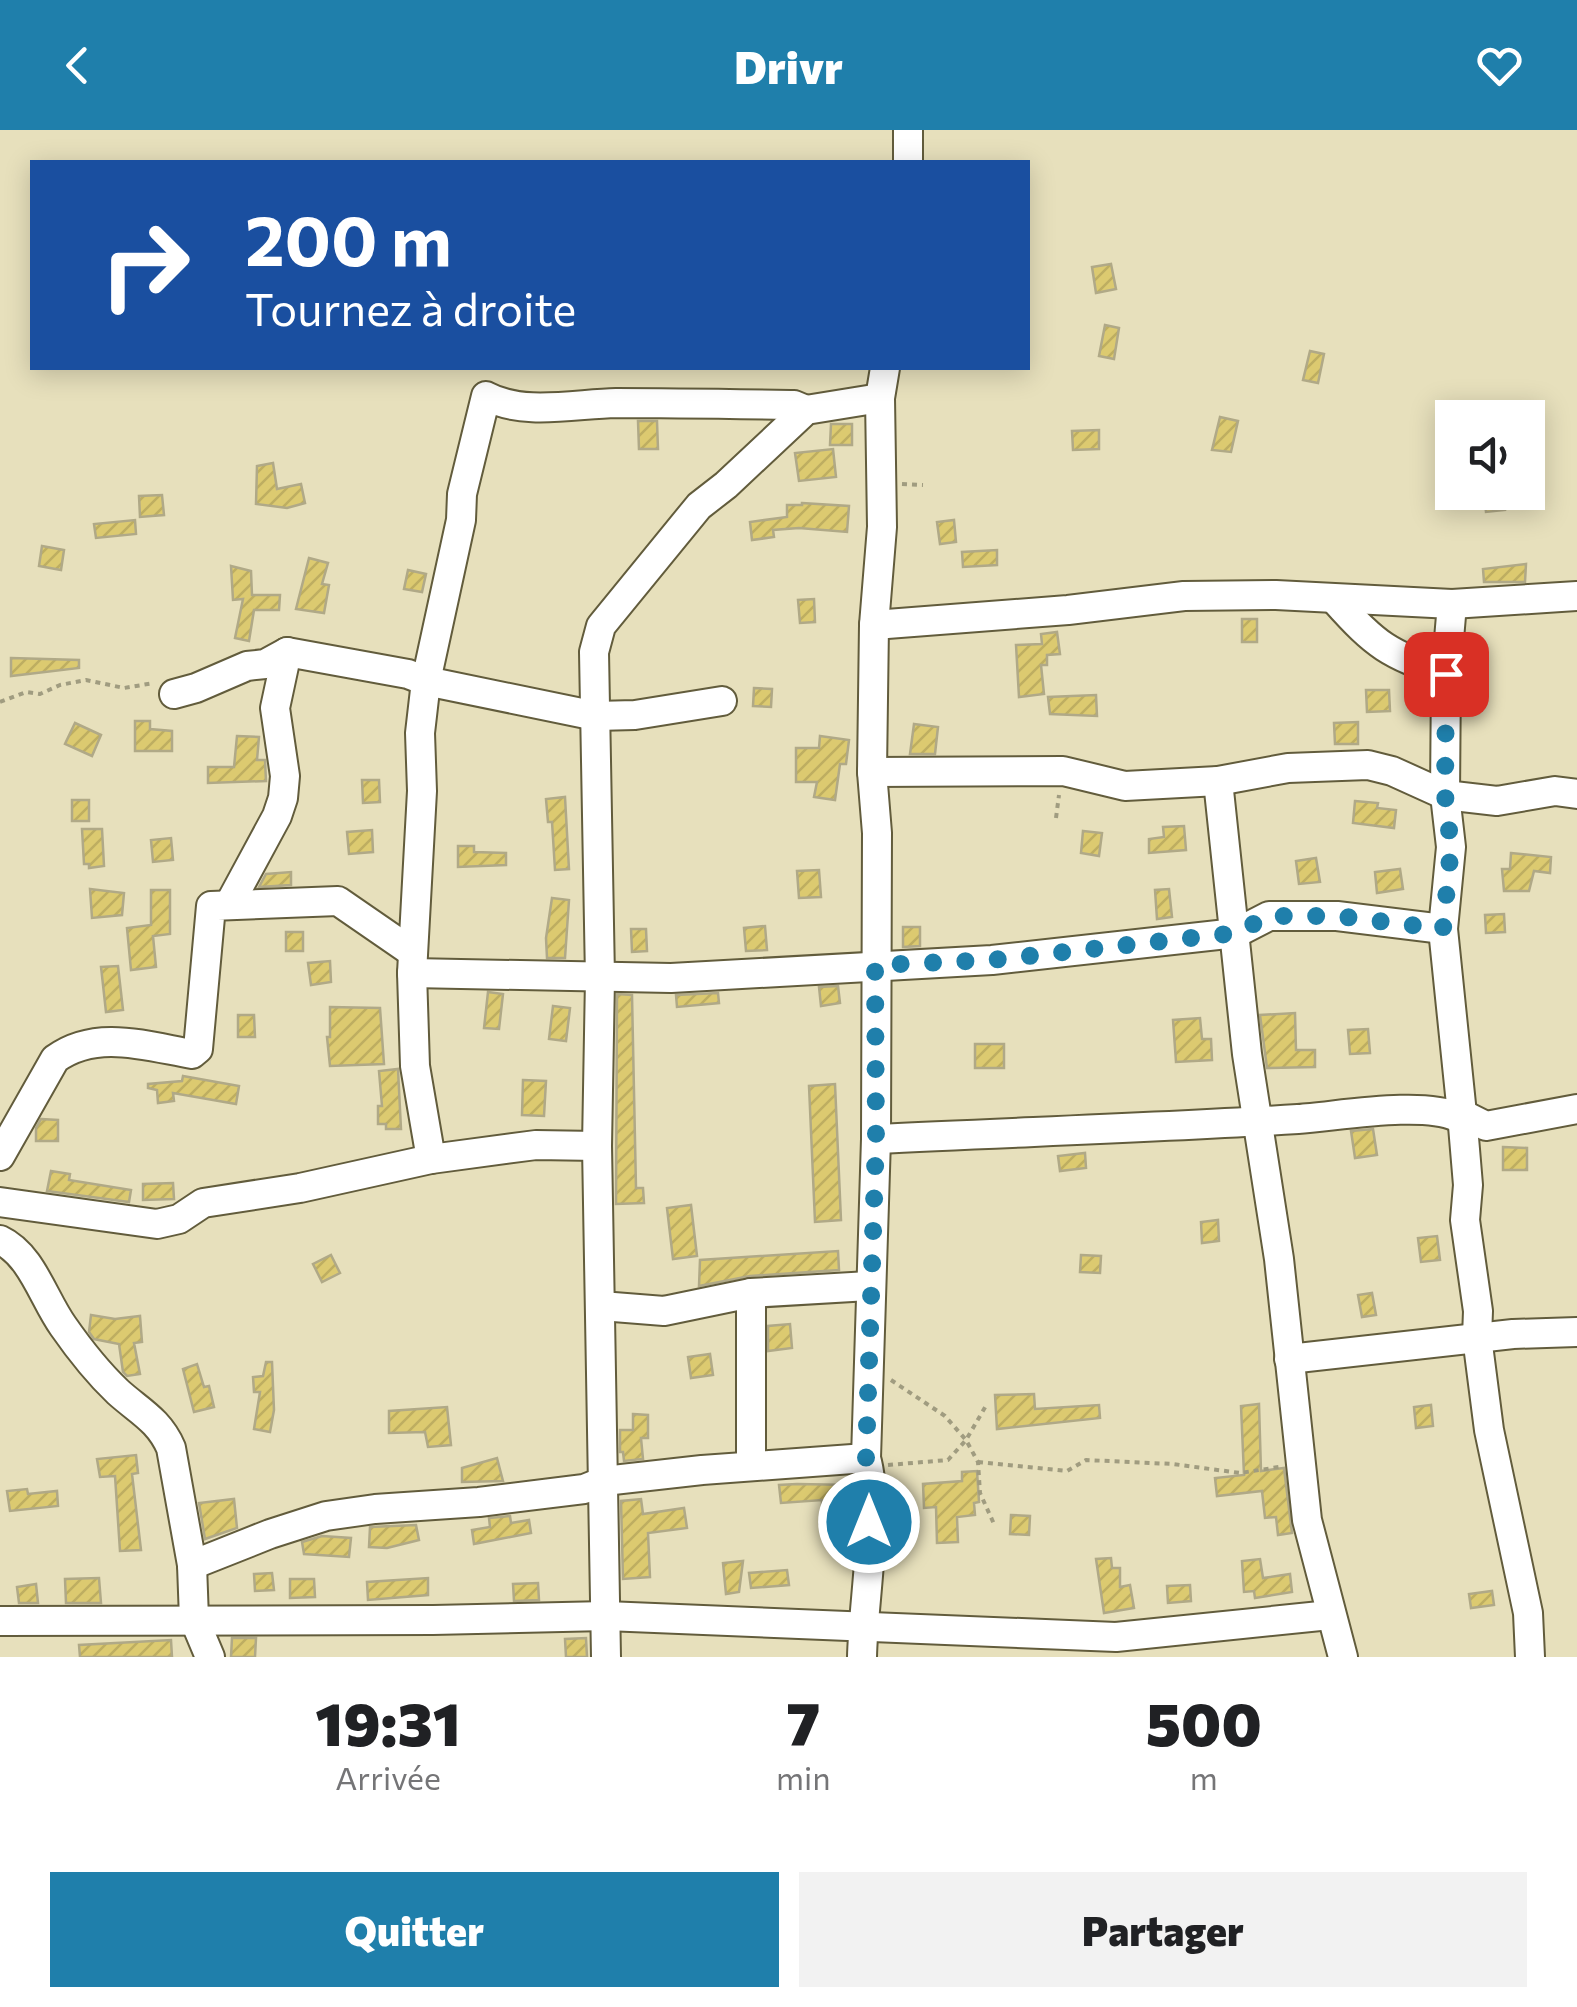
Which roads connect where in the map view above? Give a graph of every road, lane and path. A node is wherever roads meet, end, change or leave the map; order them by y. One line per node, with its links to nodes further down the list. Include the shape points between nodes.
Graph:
1 (908, 130): 2 (street)
2 (908, 160)
3 (885, 370): 4 (street)
4 (880, 398): 5 (street); 9 (street, via 882,527)
5 (806, 410): 12 (street, via 698,403 534,406 486,396); 16 (street, via 699,506 600,626)
6 (1577, 596): 8 (street)
7 (1335, 600): 8 (street); 9 (street, via 1184,596); 11 (street, via 1375,644)
8 (1452, 604): 11 (street)
9 (874, 624): 17 (street)
10 (288, 652): 12 (street); 13 (street); 21 (street, via 274,708 283,798)
11 (1446, 674): 20 (street)
12 (426, 681): 16 (street); 24 (street)
13 (174, 694): 15 (path, via 158,683 124,688 86,680)
14 (722, 701): 16 (street)
15 (0, 702)
16 (596, 716): 26 (street)
17 (872, 772): 18 (street, via 1062,770 1125,786); 25 (street, via 878,833)
18 (1218, 781): 20 (street, via 1288,768 1368,764); 23 (street)
19 (1577, 794): 20 (street, via 1497,801)
20 (1445, 795): 22 (street, via 1451,847)
21 (230, 903): 24 (street, via 338,901); 32 (street, via 208,912 198,1049 192,1054 104,1041 67,1050 55,1058)
22 (1443, 929): 23 (street, via 1338,916 1269,916); 28 (street)
23 (1236, 933): 25 (street, via 992,960); 29 (street)
24 (412, 963): 26 (street); 33 (street, via 415,1066)
25 (875, 965): 26 (street); 30 (street)
26 (600, 978): 31 (street)
27 (1577, 1109): 28 (street, via 1486,1126)
28 (1462, 1114): 29 (street, via 1403,1110); 40 (street, via 1464,1220)
29 (1256, 1120): 30 (street); 41 (street)
30 (876, 1139): 36 (street)
31 (597, 1146): 33 (street, via 536,1145); 38 (street)
32 (0, 1156)
33 (431, 1159): 34 (street, via 203,1203 157,1224)
34 (0, 1202)
35 (0, 1240): 51 (street, via 14,1246 62,1325 104,1376 163,1430)
36 (870, 1286): 37 (street); 42 (street)
37 (751, 1293): 38 (street, via 664,1311); 47 (street)
38 (601, 1306): 49 (street)
39 (1577, 1332): 40 (street)
40 (1478, 1337): 41 (street); 61 (street)
41 (1289, 1359): 48 (street)
42 (870, 1366): 44 (path, via 944,1416); 46 (street)
43 (987, 1404): 44 (path)
44 (966, 1440): 45 (path); 46 (path, via 948,1460)
45 (978, 1462): 48 (path, via 1067,1471 1086,1460 1240,1472 1293,1464); 50 (path, via 980,1493)
46 (868, 1464): 47 (street); 56 (street)
47 (751, 1465): 49 (street)
48 (1300, 1471): 52 (street)
49 (604, 1481): 51 (street, via 584,1489 326,1516); 53 (street)
50 (994, 1524)
51 (192, 1565): 54 (street)
52 (1330, 1615): 56 (street, via 1116,1637); 60 (street)
53 (606, 1616): 54 (street); 56 (street); 58 (street)
54 (194, 1619): 55 (street); 57 (street)
55 (0, 1621)
56 (862, 1626): 59 (street)
57 (210, 1657)
58 (606, 1657)
59 (862, 1657)
60 (1343, 1657)
61 (1530, 1657)

